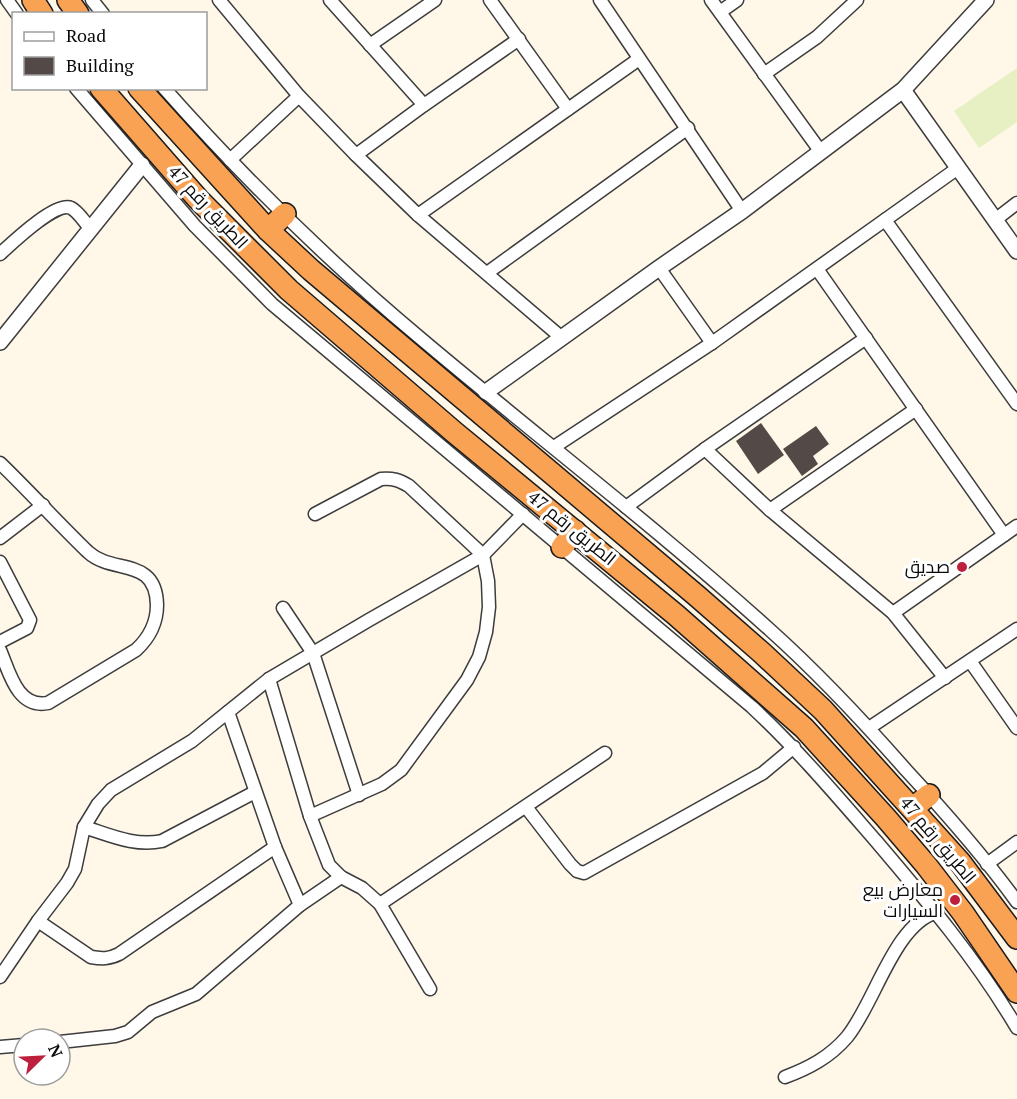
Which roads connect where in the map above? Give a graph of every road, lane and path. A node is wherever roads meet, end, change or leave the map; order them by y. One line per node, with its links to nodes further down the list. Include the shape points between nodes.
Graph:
1 (219, 0): 20 (street)
2 (330, 0): 12 (street)
3 (435, 0): 12 (street)
4 (490, 0): 11 (street)
5 (600, 0): 13 (street)
6 (711, 0): 10 (street)
7 (736, 0): 10 (street)
8 (857, 0): 14 (street, via 817,37)
9 (986, 0): 19 (street)
10 (720, 12): 14 (street)
11 (519, 39): 21 (street); 22 (street)
12 (370, 45): 21 (street)
13 (639, 59): 22 (street); 23 (street)
14 (764, 74): 25 (street)
15 (78, 90): 27 (street)
16 (102, 90): 27 (highway, الطريق رقم 47)
17 (142, 90): 24 (highway, الطريق رقم 47)
18 (166, 90): 28 (street)
19 (903, 90): 25 (street); 29 (street)
20 (299, 96): 26 (street); 28 (street)
21 (424, 105): 26 (street)
22 (568, 109): 33 (street)
23 (688, 128): 31 (street); 42 (street)
24 (178, 132): 27 (highway); 37 (highway, الطريق رقم 47)
25 (821, 152): 31 (street)
26 (356, 155): 33 (street)
27 (149, 158): 36 (street); 57 (street, via 195,226 272,304); 59 (highway, الطريق رقم 47, via 297,297)
28 (230, 160): 32 (street)
29 (958, 168): 34 (street); 35 (street)
30 (1017, 203): 35 (street)
31 (742, 211): 40 (street)
32 (285, 214): 37 (highway); 47 (street, via 417,336)
33 (418, 215): 42 (street)
34 (885, 220): 41 (street); 48 (street)
35 (995, 220): 38 (street)
36 (91, 229): 39 (street, via 72,208 63,206); 45 (street)
37 (268, 230): 74 (highway, الطريق رقم 47, via 461,399 697,596)
38 (1017, 251)
39 (0, 254)
40 (659, 268): 43 (street); 46 (street)
41 (817, 269): 44 (street); 46 (street)
42 (487, 273): 43 (street)
43 (562, 338): 47 (street)
44 (866, 338): 49 (street); 51 (street)
45 (0, 342)
46 (712, 343): 50 (street)
47 (486, 392): 50 (street)
48 (1017, 404)
49 (916, 409): 55 (street); 60 (street)
50 (554, 447): 54 (street)
51 (705, 449): 54 (street); 55 (street)
52 (0, 463): 53 (street)
53 (43, 505): 61 (street); 69 (street, via 97,559 147,576 156,595 154,625 136,650 43,704 22,696)
54 (626, 507): 77 (street, via 771,631)
55 (770, 510): 66 (street)
56 (315, 514): 63 (street, via 374,482 392,478 409,486)
57 (523, 514): 62 (street); 63 (street)
58 (1017, 526): 60 (street)
59 (575, 531): 62 (highway); 76 (highway, الطريق رقم 47)
60 (1004, 535): 66 (street)
61 (0, 538)
62 (562, 547): 79 (street)
63 (483, 555): 70 (street); 82 (street, via 489,607 479,657 467,680 401,771)
64 (0, 562): 68 (street, via 30,620 27,628)
65 (283, 608): 70 (street)
66 (893, 613): 72 (street)
67 (1017, 629): 71 (street)
68 (0, 642)
69 (0, 650)
70 (313, 653): 73 (street); 82 (street)
71 (970, 661): 72 (street); 78 (street)
72 (945, 678): 77 (street)
73 (269, 680): 75 (street); 86 (street)
74 (823, 710): 76 (highway); 85 (highway, الطريق رقم 47)
75 (228, 712): 81 (street); 87 (street, via 175,752 111,790)
76 (804, 728): 100 (highway, الطريق رقم 47, via 926,865)
77 (869, 728): 83 (street)
78 (1017, 728)
79 (794, 747): 84 (street, via 763,773 584,873 570,864); 95 (street)
80 (605, 753): 84 (street)
81 (255, 792): 87 (street, via 162,842 138,844); 89 (street)
82 (359, 795): 86 (street)
83 (929, 795): 85 (highway); 90 (street)
84 (526, 807): 93 (street)
85 (913, 808): 97 (highway, الطريق رقم 47, via 960,862)
86 (310, 816): 91 (street, via 329,865)
87 (84, 827): 96 (street, via 75,869)
88 (1017, 842): 90 (street)
89 (275, 847): 94 (street); 96 (street, via 111,958 92,957)
90 (987, 864): 92 (street)
91 (341, 877): 93 (street); 94 (street)
92 (1017, 902)
93 (380, 904): 99 (street)
94 (300, 905): 102 (street, via 196,994 152,1012 128,1032)
95 (937, 912): 101 (street); 103 (street, via 926,915 910,928 860,1019 845,1038 812,1067)
96 (38, 921): 98 (street)
97 (1017, 939)
98 (0, 977)
99 (430, 989)
100 (1017, 992)
101 (1017, 1028)
102 (72, 1041)
103 (785, 1077)

